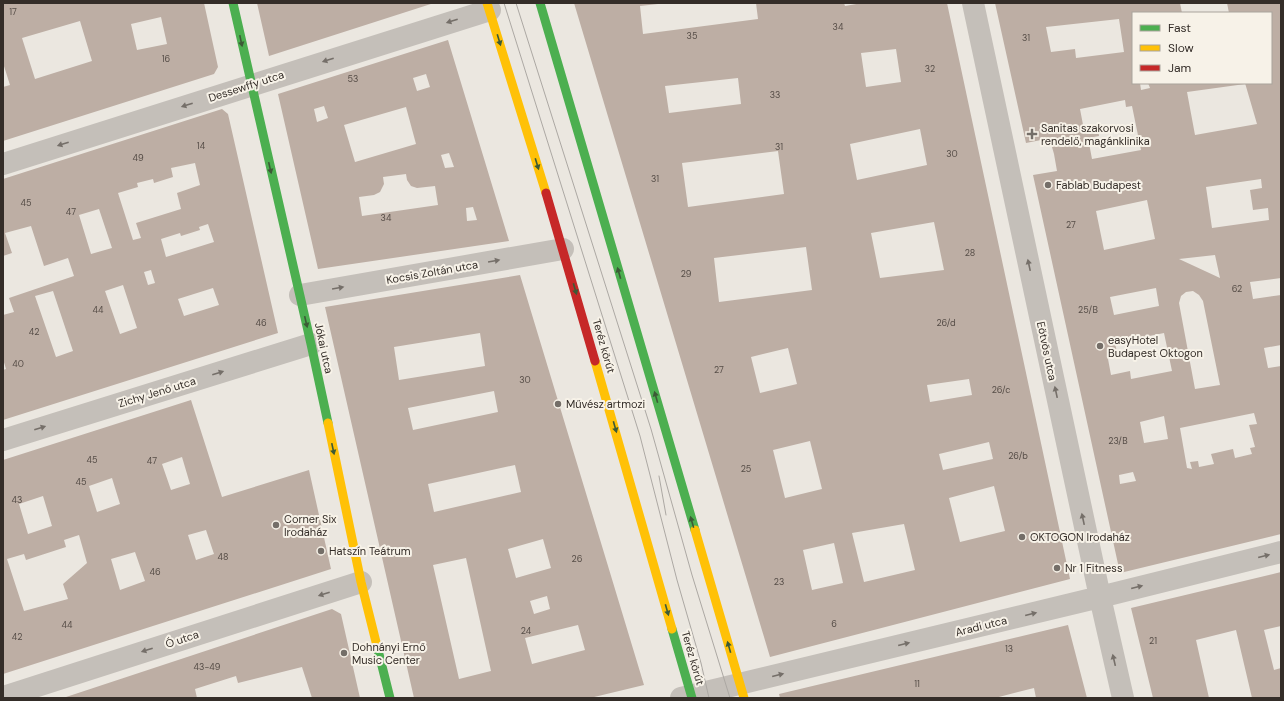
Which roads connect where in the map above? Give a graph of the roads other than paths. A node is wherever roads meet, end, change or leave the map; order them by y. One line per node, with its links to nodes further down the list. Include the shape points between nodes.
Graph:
1 (232, 3): 5 (main road, Jókai utca, one-way to 5)
2 (540, 3): 14 (main road, one-way to 2)
3 (973, 3): 13 (street, Eötvös utca, one-way to 3)
4 (489, 6): 5 (street, Dessewffy utca, one-way to 5); 7 (main road, Teréz körút, one-way to 7)
5 (251, 85): 6 (street, Dessewffy utca, one-way to 6); 8 (main road, Jókai utca, one-way to 8)
6 (3, 164)
7 (564, 249): 8 (street, Kocsis Zoltán utca, one-way to 7); 16 (main road, Teréz körút, one-way to 16)
8 (300, 295): 9 (main road, Jókai utca, one-way to 9)
9 (311, 344): 10 (street, Zichy Jenő utca, one-way to 9); 12 (main road, Jókai utca, one-way to 12)
10 (3, 440)
11 (1281, 552): 13 (street, Aradi utca, one-way to 11)
12 (361, 582): 15 (street, Ó utca, one-way to 15); 17 (main road, Jókai utca)
13 (1100, 597): 14 (street, Aradi utca, one-way to 13); 18 (street, Eötvös utca, one-way to 13)
14 (742, 691): 16 (street, Aradi utca)
15 (3, 697)
16 (688, 697)
17 (390, 698)
18 (1123, 698)

